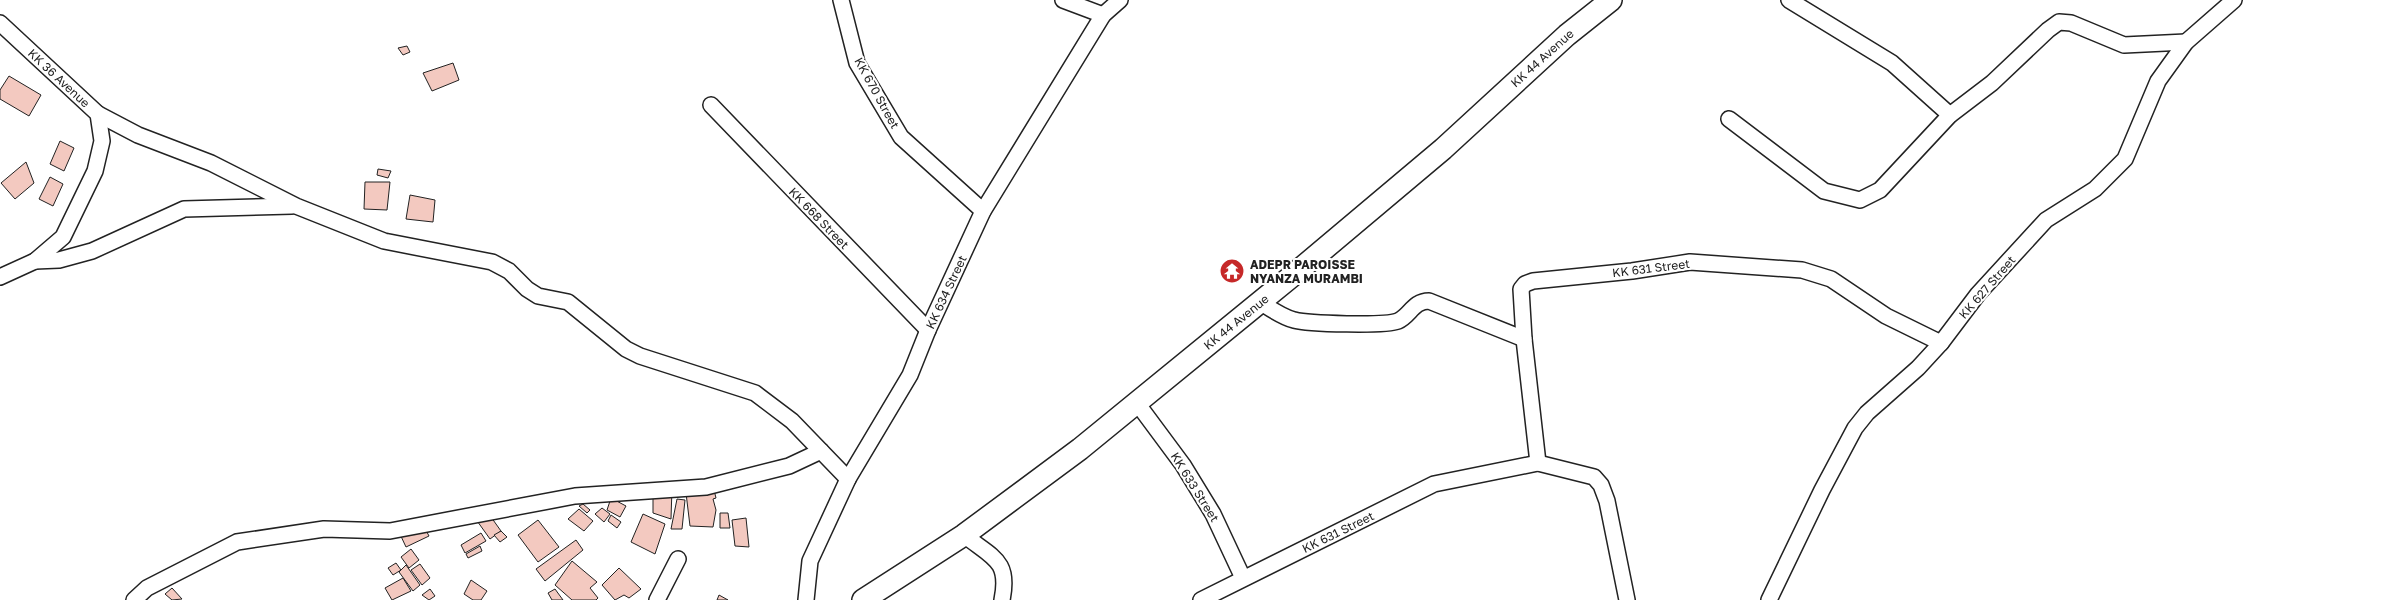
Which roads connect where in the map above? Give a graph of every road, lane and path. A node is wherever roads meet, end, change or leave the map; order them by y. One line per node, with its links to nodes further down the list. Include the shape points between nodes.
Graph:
1 (841, 0): 15 (street, KK 670 Street, via 858,62 901,137)
2 (1063, 0): 7 (street)
3 (1120, 0): 7 (street, KK 634 Street)
4 (1611, 0): 18 (main road, KK 44 Avenue, via 1567,35 1443,149)
5 (1789, 0): 12 (street, via 1892,63)
6 (2234, 0): 9 (street, KK 627 Street)
7 (1103, 16): 15 (street, KK 634 Street)
8 (0, 23): 11 (street, KK 36 Avenue)
9 (2186, 42): 12 (street, via 2124,44 2071,23 2060,22 1992,83); 21 (street, KK 627 Street, via 2158,81 2125,159 2095,189 2046,220 1978,294)
10 (711, 105): 19 (street, KK 668 Street)
11 (98, 114): 14 (street, via 138,135 211,163); 16 (street, KK 36 Avenue, via 102,141 95,172 63,237)
12 (1950, 115): 13 (street, via 1891,181 1860,200 1824,191)
13 (1729, 119)
14 (296, 206): 16 (street, via 184,210 92,250 59,260); 23 (street, via 384,241 492,262 509,270 538,296 568,302 626,349 640,356 755,392 792,421)
15 (983, 211): 19 (street, KK 634 Street)
16 (35, 261): 17 (street, KK 36 Avenue)
17 (0, 277)
18 (1260, 302): 20 (street, via 1293,320 1376,323 1395,322 1420,302 1429,301); 22 (main road, KK 44 Avenue)
19 (928, 330): 25 (street, KK 634 Street, via 910,375)
20 (1524, 339): 21 (street, KK 631 Street, via 1521,289 1525,284 1690,262 1802,270 1831,279 1886,316); 24 (street, KK 631 Street)
21 (1941, 343): 36 (street, KK 627 Street, via 1918,368 1867,412 1855,428)
22 (1137, 403): 26 (main road, KK 44 Avenue); 28 (street, KK 633 Street, via 1183,465 1213,514)
23 (821, 451): 25 (street); 29 (street, via 789,466 706,487 575,496 390,531 324,529 237,542 147,588)
24 (1538, 463): 28 (street, KK 631 Street, via 1434,484); 35 (street, KK 631 Street, via 1594,477 1602,485)
25 (848, 479): 31 (street, KK 634 Street, via 810,561)
26 (964, 534): 32 (main road, KK 44 Avenue); 33 (street, via 1001,565 1006,583)
27 (678, 559): 30 (street)
28 (1243, 578): 34 (street, KK 631 Street)
29 (134, 600)
30 (657, 600)
31 (806, 600)
32 (863, 600)
33 (1002, 600)
34 (1201, 600)
35 (1627, 600)
36 (1769, 600)

